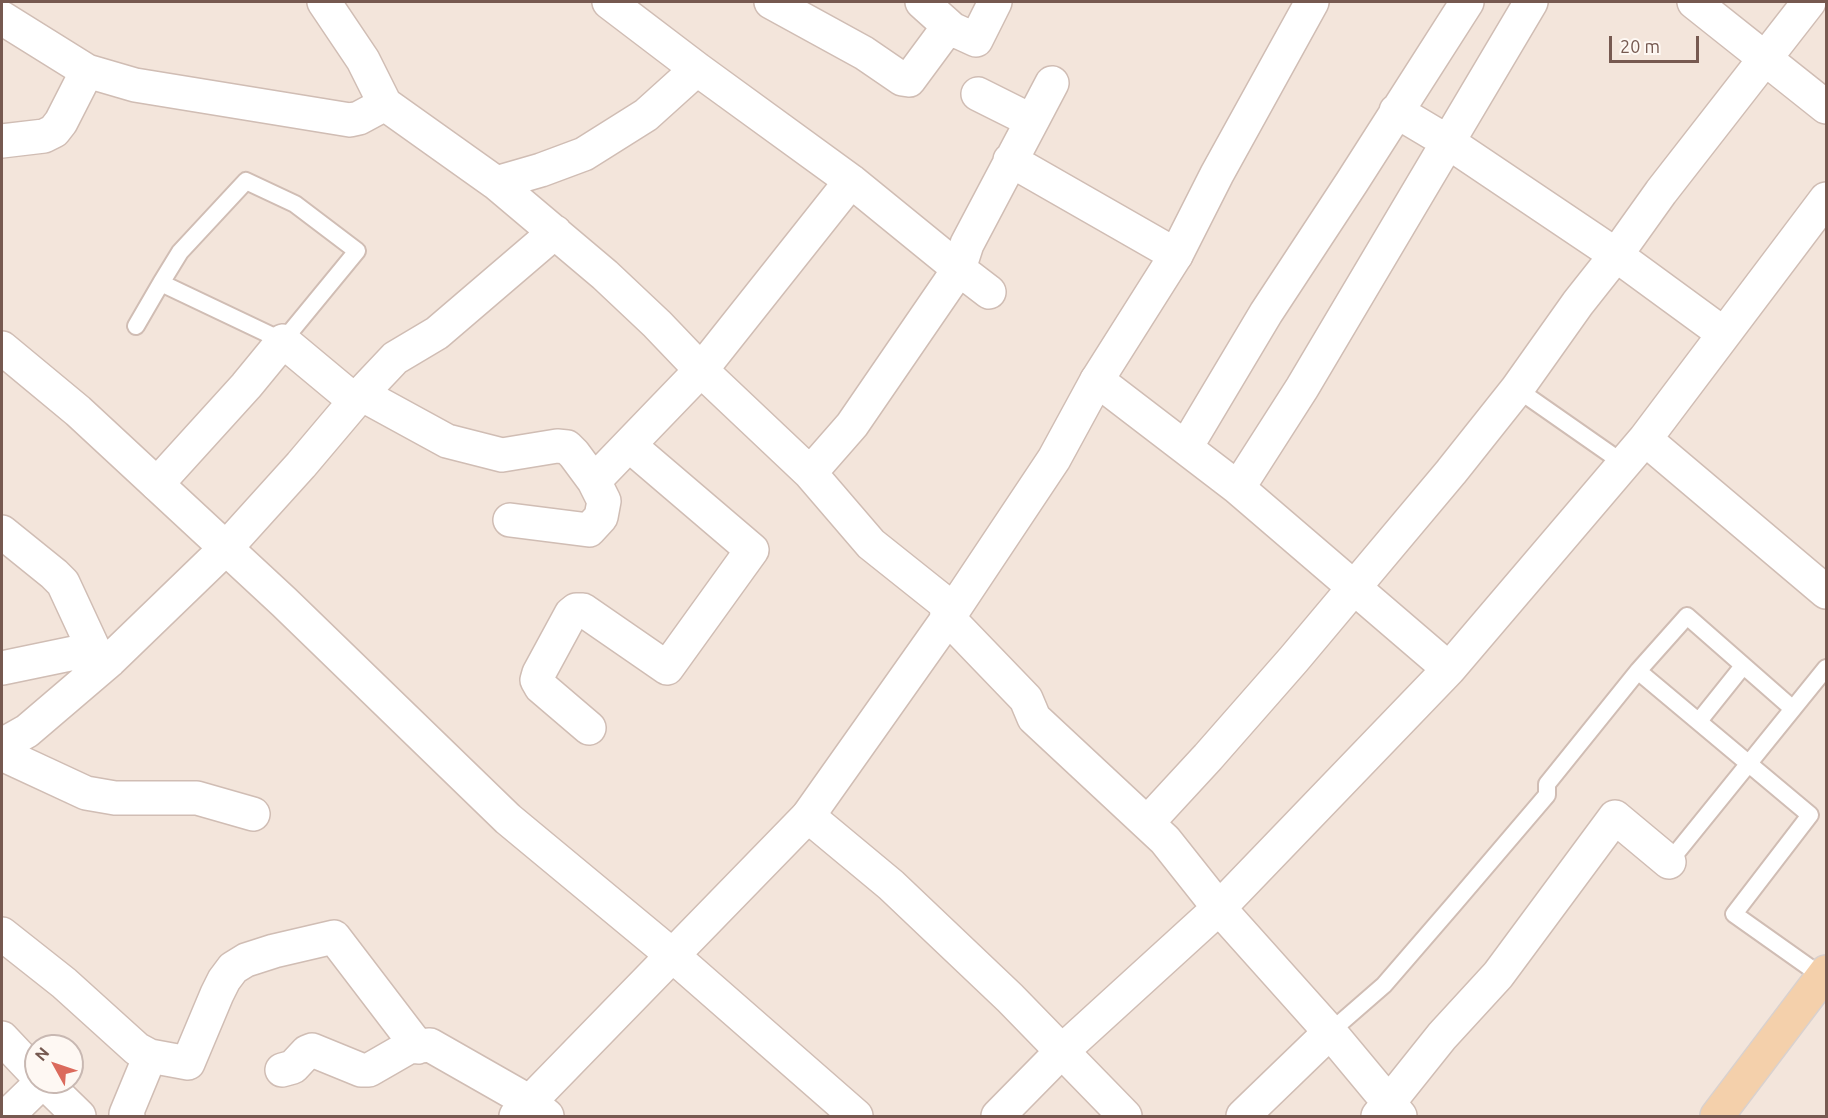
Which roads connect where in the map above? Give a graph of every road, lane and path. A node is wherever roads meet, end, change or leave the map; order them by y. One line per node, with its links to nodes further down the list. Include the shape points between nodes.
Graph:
1 (324, 2): 19 (street, via 363,60)
2 (609, 2): 15 (street)
3 (771, 2): 13 (street, via 864,53 902,79 909,80 943,34)
4 (922, 2): 13 (street)
5 (995, 2): 13 (street, via 976,40)
6 (1312, 2): 30 (street)
7 (1467, 2): 21 (street)
8 (1531, 2): 24 (street)
9 (1694, 2): 14 (street)
10 (1811, 2): 11 (street); 14 (street)
11 (1827, 13)
12 (2, 18): 16 (street)
13 (952, 29)
14 (1766, 59): 20 (street); 31 (street)
15 (697, 69): 26 (street); 27 (street, via 646,115 584,154)
16 (87, 71): 19 (street, via 135,85 340,119 359,118); 23 (street, via 54,130 44,136)
17 (1052, 83): 22 (street)
18 (978, 94): 22 (street)
19 (385, 104): 27 (street)
20 (1827, 107)
21 (1396, 111): 24 (street); 45 (street, via 1266,313)
22 (1032, 121): 25 (street)
23 (2, 141)
24 (1448, 142): 31 (street); 50 (street)
25 (1010, 160): 30 (street); 32 (street)
26 (851, 181): 32 (street); 39 (street)
27 (496, 183): 29 (street)
28 (1827, 200): 36 (street)
29 (555, 232): 39 (street, via 639,307); 42 (street, via 436,333 395,358)
30 (1176, 255): 40 (street)
31 (1616, 255): 36 (street); 41 (street)
32 (958, 269): 34 (street); 47 (street, via 859,416)
33 (161, 283): 35 (lane); 37 (lane); 37 (lane, via 180,252 246,181 295,204 357,251)
34 (989, 292)
35 (136, 326)
36 (1724, 334): 43 (street)
37 (283, 341): 42 (street); 49 (street)
38 (2, 348): 49 (street)
39 (701, 370): 44 (street); 47 (street)
40 (1097, 380): 45 (street); 56 (street, via 1054,459)
41 (1517, 390): 46 (lane); 54 (street)
42 (358, 397): 48 (street, via 447,441 502,455 567,447); 53 (street)
43 (1645, 439): 46 (street); 55 (street)
44 (629, 445): 48 (street); 65 (street, via 752,550 667,668 583,610 572,614 537,680)
45 (1186, 447): 50 (street)
46 (1623, 463): 61 (street)
47 (810, 473): 56 (street, via 871,544 945,603)
48 (594, 481): 51 (street, via 604,501 601,517 589,530)
49 (157, 484): 53 (street)
50 (1238, 489): 54 (street)
51 (510, 520)
52 (2, 532): 57 (street, via 63,583)
53 (226, 548): 57 (street); 75 (street, via 508,819)
54 (1354, 586): 61 (street); 71 (street)
55 (1827, 592)
56 (948, 618): 70 (street); 71 (street, via 1026,699 1034,718)
57 (102, 656): 59 (street, via 72,653); 66 (street, via 27,731)
58 (1743, 666): 62 (lane, via 1687,616); 63 (lane); 64 (lane)
59 (2, 668)
60 (1827, 668): 63 (lane)
61 (1449, 669): 73 (street)
62 (1638, 671): 64 (lane); 77 (lane, via 1547,784 1547,795 1462,895 1384,985)
63 (1793, 710): 68 (lane)
64 (1698, 720): 68 (lane)
65 (589, 728)
66 (2, 745)
67 (2, 754): 69 (street, via 86,793 133,799 197,798)
68 (1749, 762): 72 (lane); 76 (lane, via 1810,815 1734,914)
69 (253, 814)
70 (808, 816): 75 (street); 80 (street, via 891,885)
71 (1148, 822): 73 (street)
72 (1669, 862): 87 (street, via 1615,817 1498,975 1442,1036)
73 (1219, 908): 77 (street); 80 (street)
74 (2, 934): 81 (street)
75 (672, 955): 86 (street); 91 (street)
76 (1825, 976): 95 (main road)
77 (1330, 1032): 87 (street); 94 (street)
78 (2, 1038): 82 (street)
79 (418, 1047): 81 (street, via 334,937 284,948 233,968 188,1063); 83 (street, via 409,1047 369,1070 312,1050 293,1067); 86 (street, via 430,1045)
80 (1061, 1052): 92 (street); 93 (street)
81 (150, 1056): 90 (street)
82 (24, 1061)
83 (282, 1070)
84 (30, 1094): 88 (street)
85 (56, 1094): 89 (street)
86 (531, 1112)
87 (1389, 1113)
88 (7, 1116)
89 (79, 1116)
90 (126, 1116)
91 (856, 1116)
92 (998, 1116)
93 (1125, 1116)
94 (1243, 1116)
95 (1717, 1116)

